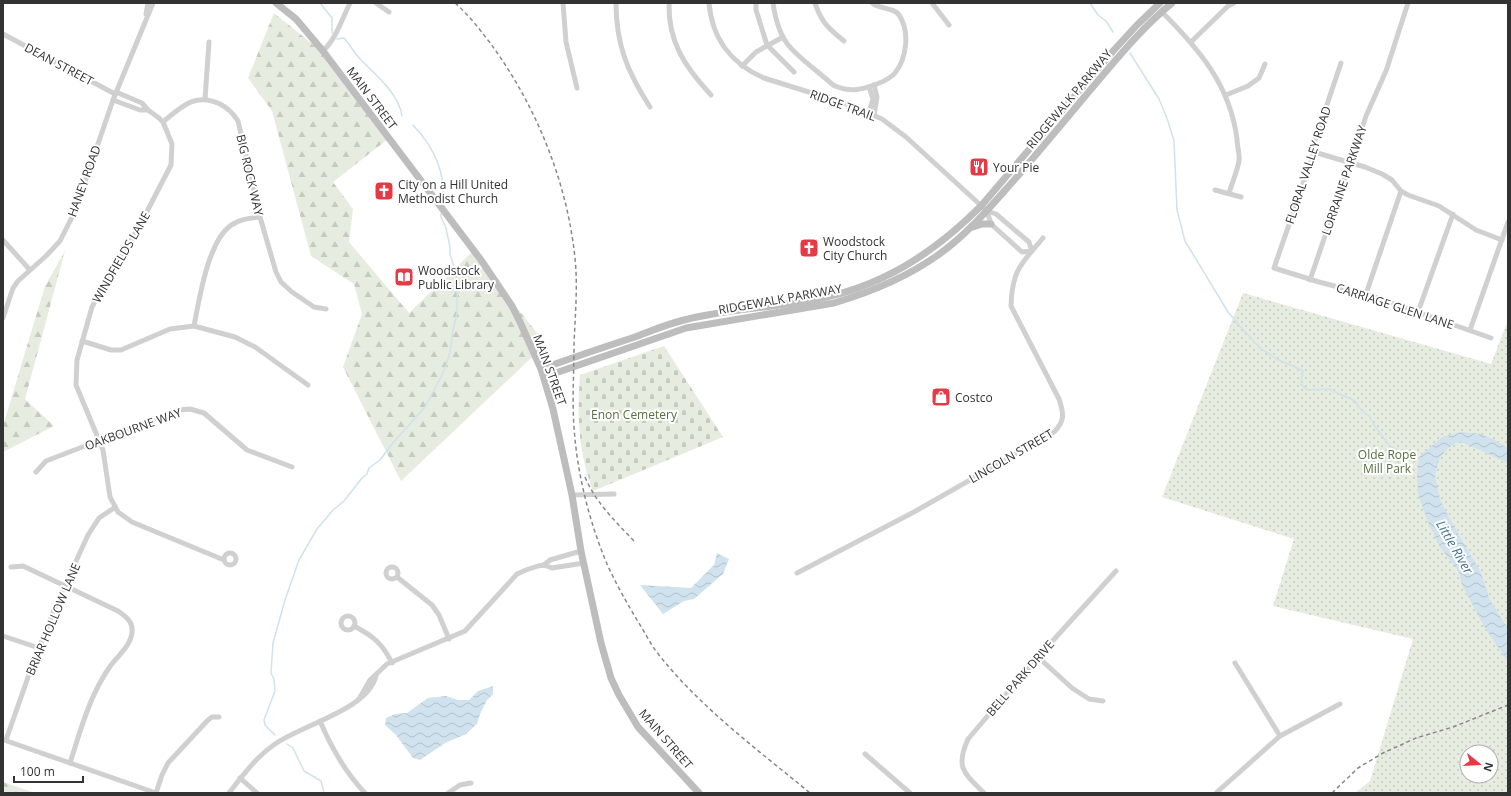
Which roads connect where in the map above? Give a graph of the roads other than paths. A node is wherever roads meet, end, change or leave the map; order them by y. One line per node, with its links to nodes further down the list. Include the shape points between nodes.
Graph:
1 (148, 3): 22 (street, HANEY ROAD)
2 (153, 3): 22 (street, HANEY ROAD)
3 (276, 3): 29 (main road, MAIN STREET, via 296,19)
4 (350, 3): 29 (street, via 334,36)
5 (376, 3): 19 (street)
6 (563, 3): 35 (street, via 566,42)
7 (616, 3): 40 (street, via 618,30 625,61)
8 (669, 3): 37 (street, via 670,26 681,57 693,76)
9 (709, 3): 32 (street, RIDGE TRAIL, via 717,36 728,53)
10 (756, 3): 28 (street)
11 (773, 3): 24 (street)
12 (815, 3): 25 (street, via 819,15 830,30)
13 (872, 3): 34 (street, via 899,14 906,32 906,46 895,73)
14 (932, 3): 21 (street)
15 (1172, 3): 20 (main road, RIDGEWALK PARKWAY)
16 (1234, 3): 27 (street)
17 (1408, 3): 45 (street, LORRAINE PARKWAY, via 1386,71 1366,116)
18 (1157, 4): 20 (main road); 50 (main road, RIDGEWALK PARKWAY, via 1124,38)
19 (389, 12)
20 (1162, 12): 27 (street); 50 (main road, RIDGEWALK PARKWAY, via 1115,61)
21 (949, 25)
22 (143, 28): 36 (street, HANEY ROAD)
23 (3, 34): 36 (street, DEAN STREET)
24 (783, 37): 28 (street); 34 (street, via 789,46 833,85 850,90)
25 (844, 41)
26 (209, 42): 39 (street)
27 (1191, 42): 38 (street)
28 (767, 45): 32 (street, via 751,55); 33 (street)
29 (323, 51): 71 (main road, MAIN STREET, via 497,282 520,322)
30 (1341, 63): 44 (street, FLORAL VALLEY ROAD, via 1315,140)
31 (1265, 64): 38 (street, via 1259,78 1248,86)
32 (742, 66): 42 (street, RIDGE TRAIL, via 764,78)
33 (794, 72)
34 (872, 86): 42 (street)
35 (577, 88)
36 (115, 95): 41 (street, via 140,110); 41 (street, via 142,103); 61 (street, HANEY ROAD, via 75,211 60,241)
37 (711, 95)
38 (1226, 95): 48 (street, via 1235,125 1239,160)
39 (206, 99): 43 (street, via 182,106); 52 (street, BIG ROCK WAY, via 227,108 238,121)
40 (650, 107)
41 (148, 110): 43 (street)
42 (872, 114): 50 (street, RIDGE TRAIL, via 898,131)
43 (163, 122): 70 (street, WINDFIELDS LANE, via 172,144 171,165 140,225 92,307)
44 (1314, 152): 45 (street); 60 (street, FLORAL VALLEY ROAD)
45 (1351, 163): 47 (street, via 1382,174 1392,180); 62 (street, LORRAINE PARKWAY)
46 (1215, 190): 48 (street)
47 (1401, 191): 51 (street); 63 (street)
48 (1229, 193): 49 (street)
49 (1240, 197)
50 (984, 209): 54 (street); 55 (main road, RIDGEWALK PARKWAY); 59 (street, RIDGE TRAIL, via 996,214 1029,242); 71 (main road, RIDGEWALK PARKWAY, via 922,256 888,276 868,284 811,300 684,320)
51 (1452, 214): 58 (street, via 1476,230); 65 (street)
52 (260, 217): 64 (street, BIG ROCK WAY, via 281,282 314,307); 67 (street, via 242,219 221,235 204,280)
53 (1508, 222): 58 (street)
54 (991, 224): 55 (main road); 59 (street, via 1022,252)
55 (971, 228): 72 (main road, RIDGEWALK PARKWAY, via 923,265 892,282 856,296 812,307 686,328)
56 (1043, 238): 59 (street, LINCOLN STREET)
57 (3, 240): 61 (street)
58 (1502, 240): 68 (street)
59 (1032, 251): 86 (street, LINCOLN STREET, via 1015,274 1011,306 1064,411 1060,426 1054,432 914,512)
60 (1274, 268): 62 (street, CARRIAGE GLEN LANE)
61 (30, 270): 66 (street, HANEY ROAD, via 13,288)
62 (1310, 280): 63 (street, CARRIAGE GLEN LANE)
63 (1366, 294): 65 (street, CARRIAGE GLEN LANE)
64 (326, 309)
65 (1418, 312): 68 (street, CARRIAGE GLEN LANE)
66 (3, 318)
67 (194, 326): 70 (street, via 170,329 121,350 111,350); 73 (street, via 235,337 255,347)
68 (1470, 330): 69 (street, CARRIAGE GLEN LANE)
69 (1491, 338)
70 (82, 342): 74 (street, WINDFIELDS LANE, via 77,360 76,385)
71 (541, 369): 72 (main road, MAIN STREET)
72 (544, 377): 78 (main road, MAIN STREET)
73 (308, 385)
74 (100, 440): 75 (street, OAKBOURNE WAY, via 178,410 190,409 204,413 247,450); 76 (street, OAKBOURNE WAY, via 46,461); 79 (street, WINDFIELDS LANE)
75 (292, 468)
76 (36, 472)
77 (614, 494): 78 (street)
78 (572, 495): 80 (main road, MAIN STREET)
79 (114, 508): 81 (street, via 132,522); 88 (street, BRIAR HOLLOW LANE, via 105,513 94,525)
80 (581, 552): 82 (main road, MAIN STREET); 83 (street, via 550,560)
81 (224, 560)
82 (584, 563): 83 (street, via 552,568); 111 (main road, MAIN STREET, via 601,643 619,695 646,737)
83 (544, 565): 91 (street, via 517,574 470,628)
84 (10, 567): 88 (street, via 24,566)
85 (1116, 571): 93 (street, BELL PARK DRIVE)
86 (797, 573)
87 (397, 577): 91 (street, via 436,610)
88 (65, 586): 92 (street, BRIAR HOLLOW LANE); 103 (street, via 118,611 129,619 132,625 130,640 98,685)
89 (354, 626): 94 (street, via 379,643)
90 (3, 636): 92 (street)
91 (449, 639): 94 (street)
92 (39, 648): 101 (street, BRIAR HOLLOW LANE)
93 (1038, 657): 96 (street, via 1072,688 1089,699); 113 (street, BELL PARK DRIVE, via 968,739 962,752 963,770)
94 (392, 663): 99 (street, via 387,664 370,680 359,699)
95 (1235, 663): 100 (street)
96 (1103, 701)
97 (1340, 704): 100 (street)
98 (219, 717): 106 (street, via 208,720 171,760 164,770)
99 (320, 721): 104 (street, via 273,744); 109 (street, via 345,769)
100 (1280, 736): 114 (street)
101 (4, 740): 103 (street)
102 (865, 754): 112 (street)
103 (70, 763): 106 (street)
104 (240, 778): 107 (street); 108 (street)
105 (471, 783): 110 (street, via 460,785)
106 (156, 793)
107 (229, 793)
108 (257, 793)
109 (365, 793)
110 (448, 793)
111 (699, 793)
112 (910, 793)
113 (984, 793)
114 (1216, 793)

